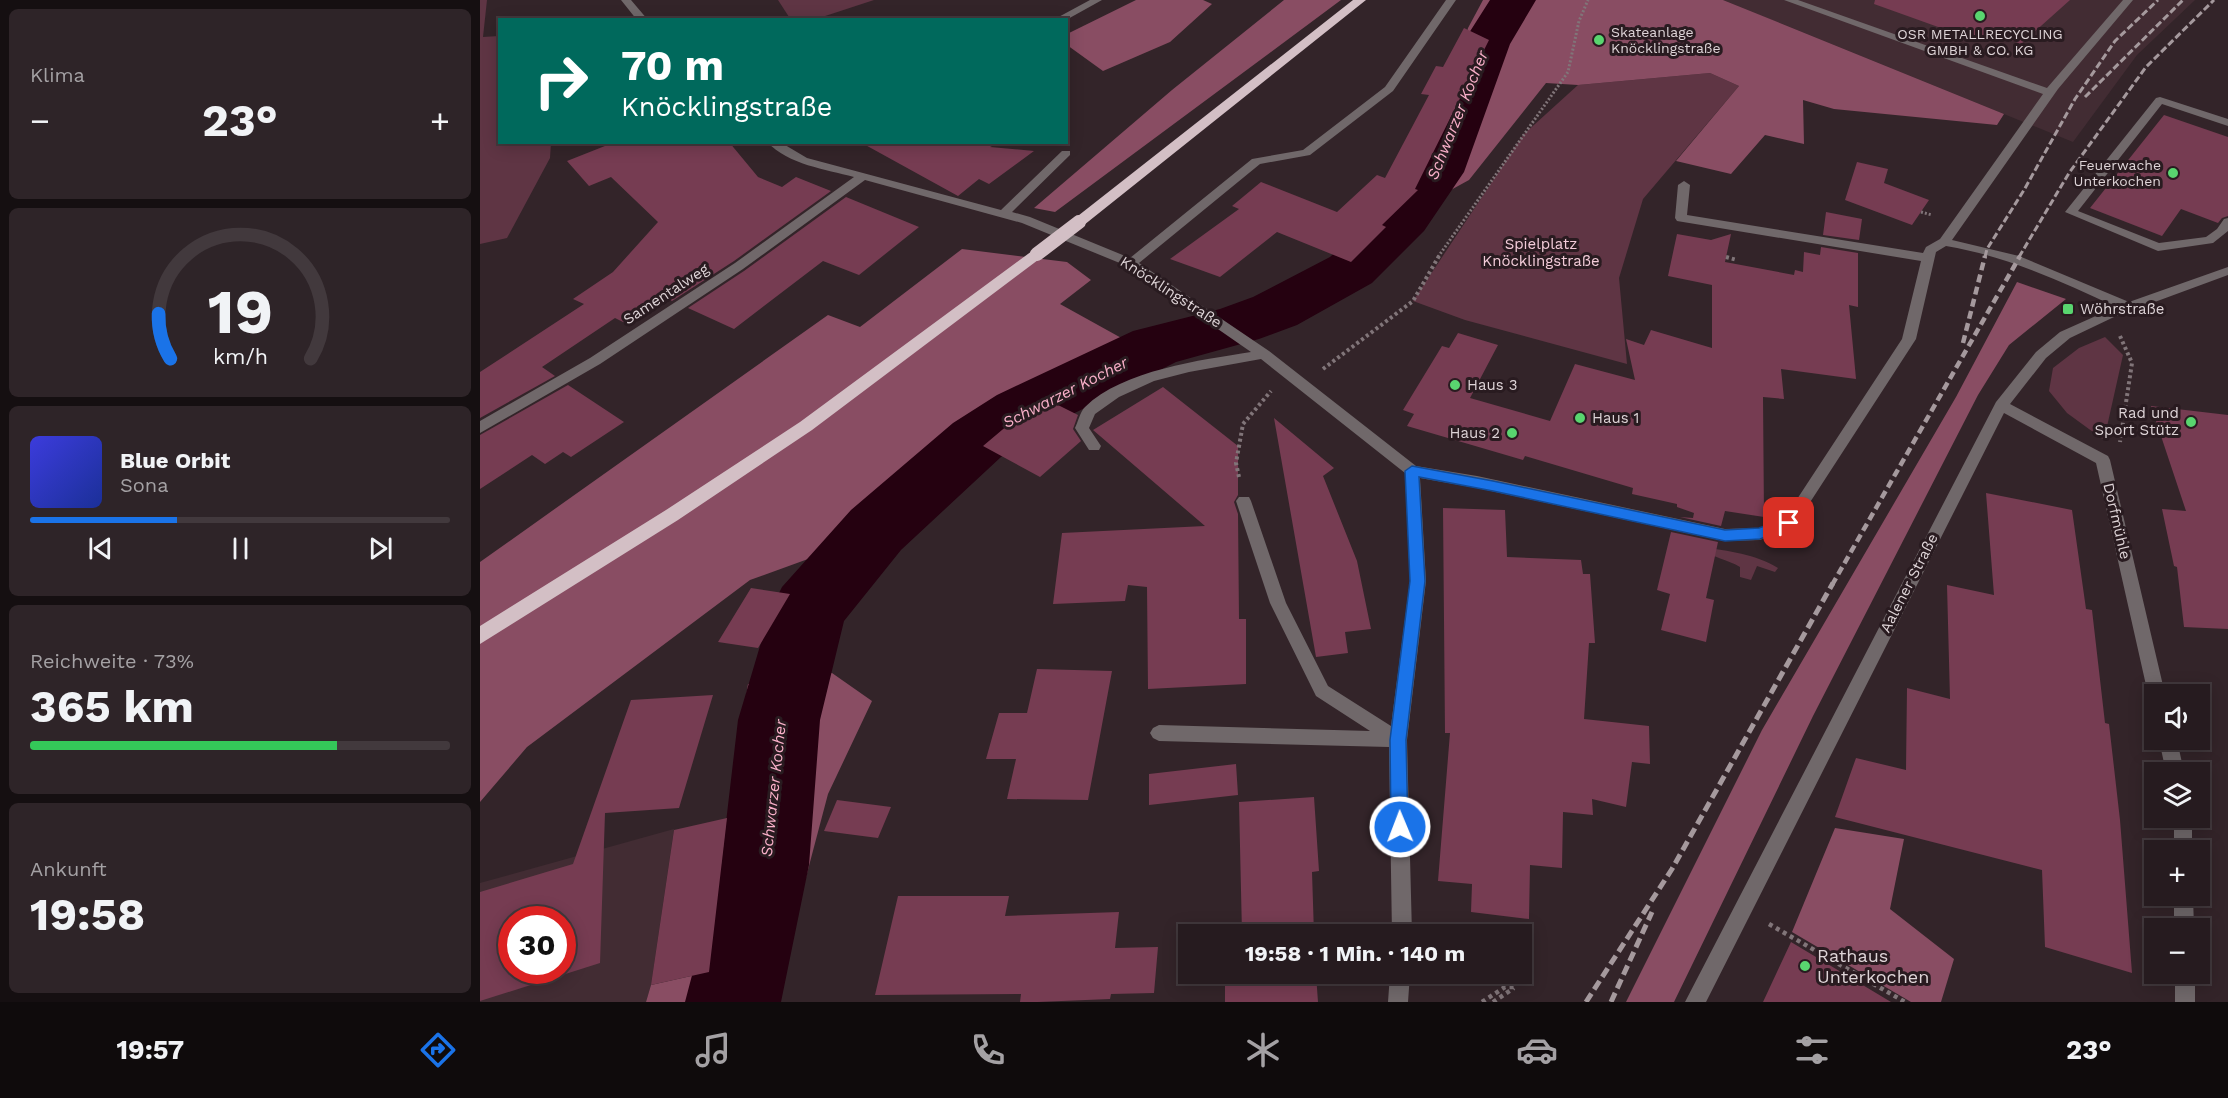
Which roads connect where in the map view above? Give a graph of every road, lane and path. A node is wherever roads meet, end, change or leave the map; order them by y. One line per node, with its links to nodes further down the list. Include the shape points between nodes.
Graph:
1 (626, 0): 8 (street)
2 (1097, 0): 9 (street)
3 (1360, 0): 39 (highway, bridge, via 1079,222 806,426)
4 (1451, 0): 26 (street, via 1389,89 1306,153 1256,161)
5 (1588, 0): 32 (path, via 1579,21 1568,72 1428,272 1413,301)
6 (1789, 0): 10 (street)
7 (2128, 0): 10 (street)
8 (641, 18)
9 (1062, 18)
10 (2050, 93): 22 (street)
11 (2228, 123): 21 (street, via 2160,100 2071,212 2158,247 2209,240)
12 (775, 144): 15 (street, Knöcklingstraße)
13 (796, 144): 15 (street)
14 (1066, 153): 20 (street)
15 (789, 154): 16 (street, Knöcklingstraße)
16 (864, 176): 20 (street, Knöcklingstraße); 34 (street, Samentalweg, via 739,266 595,361)
17 (1684, 185): 24 (street, via 1681,218)
18 (1921, 212): 19 (path)
19 (1929, 214)
20 (1002, 215): 26 (street, Knöcklingstraße, via 1026,220)
21 (2228, 222)
22 (1944, 242): 24 (street, via 1929,250); 28 (street, via 1987,249)
23 (1726, 257): 25 (path)
24 (1928, 258): 37 (street, Knöcklingstraße, via 1909,339 1789,523 1760,534 1725,536)
25 (1737, 260)
26 (1131, 263): 30 (street, Knöcklingstraße)
27 (2228, 271): 28 (street, Aalener Straße)
28 (2128, 307): 29 (street, Aalener Straße)
29 (2109, 314): 33 (street, Aalener Straße, via 2065,335 2041,356); 36 (path, via 2132,363 2118,457)
30 (1264, 354): 31 (street, Knöcklingstraße); 35 (street, via 1189,367 1114,394 1089,411 1082,428)
31 (1287, 372): 32 (street, Knöcklingstraße); 38 (path, via 1243,424 1236,463)
32 (1303, 383): 37 (street, Knöcklingstraße)
33 (2001, 405): 36 (street); 43 (street, Aalener Straße)
34 (480, 428)
35 (1094, 446)
36 (2103, 460): 40 (street, Dorfmühle)
37 (1412, 471): 42 (street, via 1418,581)
38 (1244, 501): 42 (street, via 1278,603 1322,691)
39 (480, 636)
40 (2155, 684)
41 (1159, 733): 42 (street)
42 (1398, 740): 44 (street)
43 (1743, 908): 50 (street, Aalener Straße); 51 (path)
44 (1402, 924)
45 (1399, 984): 47 (street)
46 (2185, 984): 52 (street)
47 (1398, 1002)
48 (1482, 1002): 49 (path, via 1504,987 1515,987)
49 (1494, 1002)
50 (1695, 1002)
51 (1905, 1002)
52 (2186, 1002)

